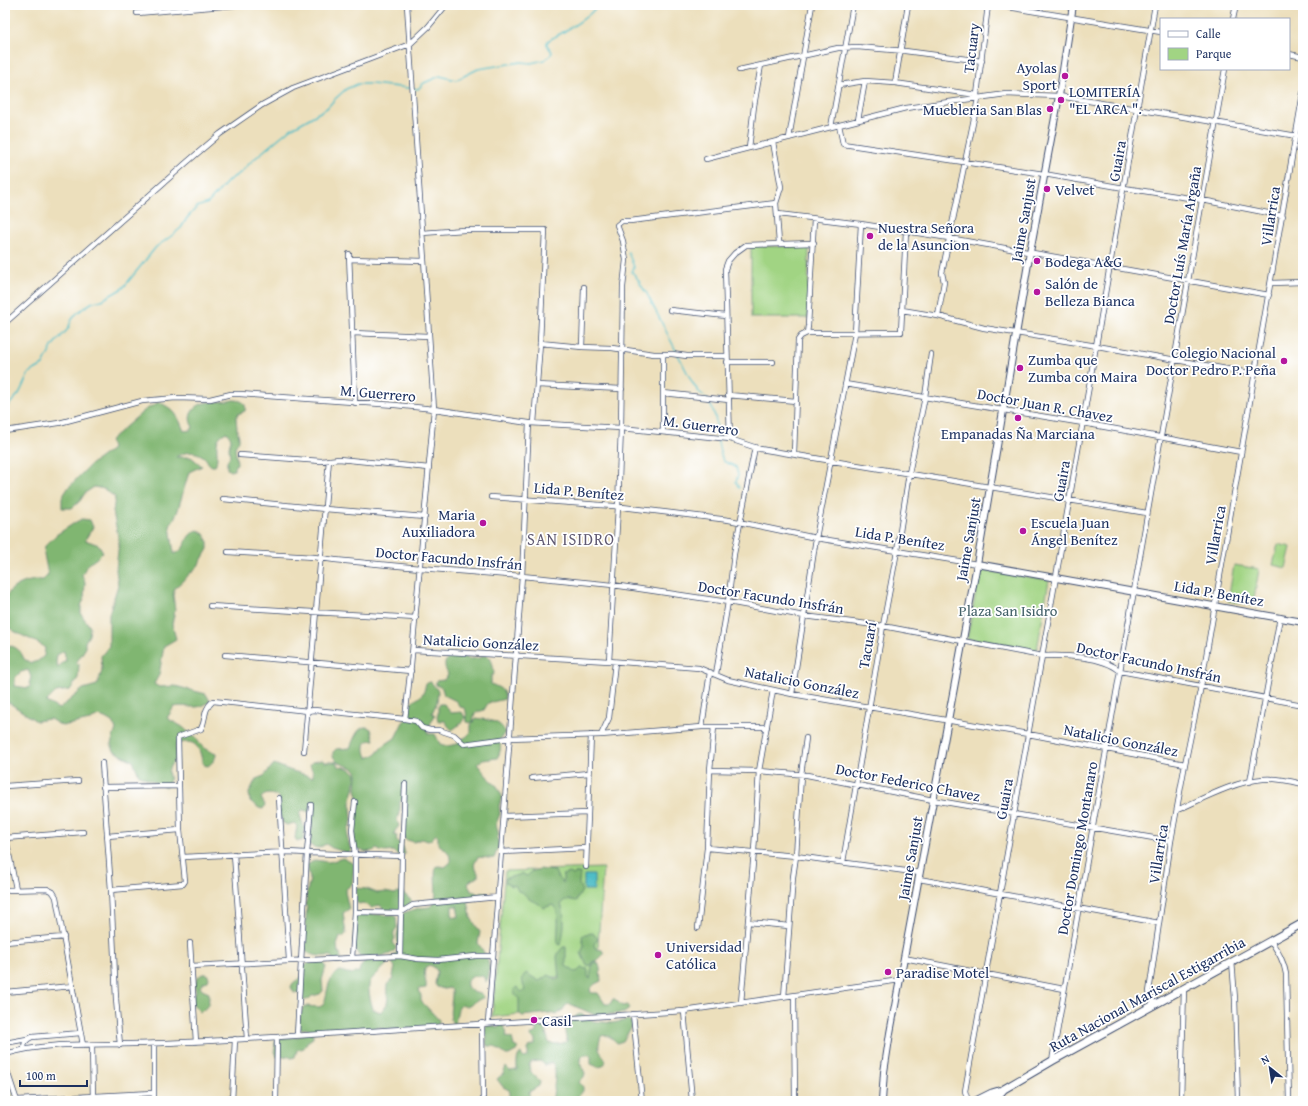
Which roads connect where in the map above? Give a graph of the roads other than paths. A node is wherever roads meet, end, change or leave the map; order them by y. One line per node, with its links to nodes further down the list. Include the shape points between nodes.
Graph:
1 (236, 5): 12 (street)
2 (406, 5): 17 (street)
3 (446, 5): 17 (street)
4 (812, 5): 21 (street)
5 (853, 5): 18 (street)
6 (908, 5): 19 (street)
7 (988, 5): 23 (street, Tacuary)
8 (995, 5): 13 (street)
9 (1073, 5): 13 (main road, Jaime Sanjust)
10 (1155, 5): 15 (street, Guaira)
11 (1236, 5): 14 (street)
12 (137, 13)
13 (1071, 16): 15 (street); 31 (main road, Jaime Sanjust)
14 (1234, 18)
15 (1151, 30): 16 (street); 33 (street, Guaira)
16 (1160, 32)
17 (410, 44): 54 (street); 70 (street, via 293,88 262,105 205,146)
18 (846, 48): 19 (street); 21 (street); 29 (street)
19 (900, 50): 23 (street); 28 (street)
20 (1290, 54): 22 (street)
21 (803, 56): 24 (street); 40 (street)
22 (1303, 57)
23 (982, 61): 32 (street, Tacuary)
24 (761, 65): 25 (street); 42 (street)
25 (739, 70)
26 (1225, 70): 35 (street, Doctor Luís María Argaña)
27 (865, 81): 28 (street); 29 (street); 34 (street)
28 (895, 83): 32 (street)
29 (839, 85): 37 (street)
30 (1303, 93): 38 (street, Villarrica)
31 (1059, 96): 32 (street, via 1006,94); 33 (street); 45 (main road, Jaime Sanjust)
32 (978, 97): 34 (street, via 906,108); 44 (street, Tacuary)
33 (1138, 109): 35 (street); 46 (street, Guaira)
34 (858, 120): 36 (street)
35 (1215, 122): 38 (street); 47 (street, Doctor Luís María Argaña)
36 (839, 125): 37 (street); 44 (street, via 842,144)
37 (832, 127): 40 (street)
38 (1296, 136): 39 (street); 50 (street, Villarrica)
39 (1303, 137)
40 (789, 138): 41 (street)
41 (773, 142): 42 (street); 48 (street, via 781,187)
42 (749, 148): 43 (street)
43 (706, 159)
44 (965, 162): 45 (street); 55 (street, Tacuary)
45 (1044, 174): 46 (street); 58 (main road, Jaime Sanjust)
46 (1124, 188): 47 (street); 60 (street, Guaira)
47 (1202, 200): 50 (street); 61 (street, Doctor Luís María Argaña)
48 (776, 203): 49 (street); 79 (street, via 622,221 616,225 623,241 626,260)
49 (778, 214): 51 (street); 56 (street)
50 (1283, 216): 63 (street, Villarrica)
51 (814, 219): 52 (street); 57 (street)
52 (861, 224): 53 (street); 74 (street)
53 (906, 231): 55 (street); 67 (street)
54 (422, 233): 59 (street); 76 (street, via 545,230)
55 (949, 238): 58 (street); 69 (street, Tacuary, via 942,273 944,282)
56 (779, 243): 57 (street); 68 (street, via 746,245 728,261 725,270)
57 (814, 243): 73 (street)
58 (1030, 252): 60 (street); 71 (main road, Jaime Sanjust)
59 (424, 261): 72 (street, via 349,256); 75 (street)
60 (1110, 267): 61 (street); 77 (street, Guaira)
61 (1188, 281): 65 (street); 83 (street, Doctor Luís María Argaña)
62 (1303, 282): 63 (street)
63 (1271, 283): 65 (street, Villarrica)
64 (584, 287): 78 (street)
65 (1269, 295): 86 (street, Villarrica)
66 (670, 310): 68 (street)
67 (902, 310): 69 (street); 74 (street, via 901,332)
68 (726, 316): 82 (street)
69 (938, 316): 71 (street, via 984,328)
70 (5, 323)
71 (1016, 332): 77 (street); 96 (main road, Jaime Sanjust)
72 (352, 333): 75 (street); 94 (street)
73 (807, 333): 74 (street); 93 (street, via 798,340)
74 (855, 333): 88 (street)
75 (429, 336): 95 (street)
76 (540, 343): 78 (street); 87 (street)
77 (1097, 346): 83 (street); 98 (street, Guaira)
78 (582, 347): 79 (street)
79 (622, 348): 80 (street); 89 (street)
80 (663, 354): 82 (street); 90 (street)
81 (931, 354): 91 (street, Tacuarí)
82 (727, 356): 84 (street)
83 (1174, 359): 86 (street); 102 (street, Doctor Luís María Argaña)
84 (727, 362): 85 (street); 92 (street)
85 (773, 362)
86 (1255, 374): 105 (street, Villarrica)
87 (537, 384): 89 (street); 97 (street)
88 (845, 384): 91 (street, Doctor Juan R. Chavez); 109 (street)
89 (622, 389): 99 (street)
90 (663, 393): 92 (street); 101 (street)
91 (924, 397): 96 (street, Doctor Juan R. Chavez); 111 (street, Tacuarí)
92 (728, 398): 93 (street); 103 (street)
93 (796, 401): 106 (street)
94 (355, 403): 95 (street, M. Guerrero); 100 (street, M. Guerrero, via 231,394 210,399 176,398 142,401 59,423)
95 (434, 409): 97 (street, M. Guerrero); 110 (street)
96 (1003, 410): 98 (street, Doctor Juan R. Chavez); 112 (main road, Jaime Sanjust)
97 (531, 423): 99 (street, M. Guerrero); 115 (street)
98 (1083, 423): 102 (street, Doctor Juan R. Chavez); 116 (street, Guaira)
99 (621, 428): 101 (street, M. Guerrero); 117 (street)
100 (5, 431)
101 (663, 432): 103 (street, M. Guerrero)
102 (1160, 437): 105 (street, Doctor Juan R. Chavez); 119 (street, Doctor Luís María Argaña)
103 (730, 438): 104 (street, M. Guerrero)
104 (755, 447): 106 (street, M. Guerrero); 121 (street)
105 (1241, 452): 134 (street, Villarrica)
106 (794, 454): 109 (street, M. Guerrero)
107 (240, 455): 108 (street)
108 (328, 460): 110 (street); 118 (street)
109 (831, 460): 111 (street, M. Guerrero); 122 (street)
110 (429, 468): 120 (street)
111 (909, 473): 112 (street, M. Guerrero); 123 (street, Tacuarí)
112 (990, 487): 116 (street, M. Guerrero); 126 (main road, Jaime Sanjust)
113 (491, 497): 115 (street, Lida P. Benítez)
114 (223, 499): 118 (street)
115 (526, 499): 117 (street, Lida P. Benítez); 128 (street)
116 (1070, 500): 119 (street, M. Guerrero); 129 (street, Guaira)
117 (618, 507): 121 (street, Lida P. Benítez); 130 (street)
118 (324, 510): 120 (street); 125 (street)
119 (1147, 513): 131 (street, Doctor Luís María Argaña)
120 (425, 517): 127 (street)
121 (740, 522): 122 (street, Lida P. Benítez); 132 (street)
122 (816, 538): 123 (street, Lida P. Benítez); 136 (street)
123 (897, 551): 126 (street, Lida P. Benítez); 140 (street, Tacuarí)
124 (228, 552): 125 (street, Doctor Facundo Insfrán)
125 (320, 558): 127 (street, Doctor Facundo Insfrán); 135 (street)
126 (977, 564): 129 (main road, Lida P. Benítez); 141 (main road, Jaime Sanjust)
127 (420, 568): 128 (street, Doctor Facundo Insfrán); 138 (street)
128 (522, 576): 130 (street, Doctor Facundo Insfrán); 144 (street)
129 (1056, 577): 131 (main road, Lida P. Benítez); 145 (street, Guaira)
130 (613, 584): 132 (street, Doctor Facundo Insfrán); 146 (street)
131 (1133, 591): 134 (main road, Lida P. Benítez); 150 (street, Doctor Domingo Montanaro)
132 (728, 602): 136 (street, Doctor Facundo Insfrán); 152 (street)
133 (210, 606): 135 (street)
134 (1215, 606): 137 (main road, Lida P. Benítez); 153 (street, Villarrica)
135 (316, 612): 138 (street); 148 (street)
136 (804, 616): 140 (street, Doctor Facundo Insfrán); 155 (street)
137 (1280, 617): 139 (main road, Lida P. Benítez); 156 (street)
138 (416, 618): 142 (street)
139 (1303, 622)
140 (882, 626): 141 (street, Doctor Facundo Insfrán); 158 (street, Tacuarí)
141 (962, 641): 145 (street, Doctor Facundo Insfrán); 161 (main road, Jaime Sanjust)
142 (413, 650): 144 (street, Natalicio González); 149 (street)
143 (225, 655): 148 (street)
144 (516, 656): 146 (street, Natalicio González); 168 (street)
145 (1042, 656): 150 (street, Doctor Facundo Insfrán, via 1084,658 1114,666); 165 (street, Guaira)
146 (608, 661): 147 (street, Natalicio González)
147 (615, 662): 151 (street, Natalicio González, via 699,668); 167 (street, via 609,718)
148 (312, 663): 149 (street); 159 (street)
149 (411, 671): 160 (street)
150 (1120, 671): 153 (street, Doctor Facundo Insfrán); 170 (street, Doctor Domingo Montanaro)
151 (710, 672): 152 (street, Natalicio González); 162 (street)
152 (716, 674): 154 (street, Natalicio González, via 728,680)
153 (1201, 686): 156 (street, Doctor Facundo Insfrán); 173 (street, Villarrica)
154 (773, 690): 155 (street, Natalicio González); 164 (street)
155 (792, 694): 158 (street, Natalicio González)
156 (1265, 698): 157 (street, Doctor Facundo Insfrán); 180 (street)
157 (1303, 705)
158 (869, 707): 161 (street, Natalicio González); 185 (street, Tacuarí)
159 (308, 711): 160 (street); 171 (street); 184 (street, via 213,701 207,707 201,729 178,737)
160 (405, 718): 168 (street, via 416,721 422,728 454,735 464,744)
161 (948, 721): 165 (street, Natalicio González); 188 (main road, Jaime Sanjust)
162 (702, 727): 163 (street); 167 (street)
163 (714, 727): 164 (street); 174 (street)
164 (767, 727): 175 (street)
165 (1028, 734): 170 (street, Natalicio González); 193 (street, Guaira)
166 (591, 735): 167 (street); 168 (street); 176 (street)
167 (601, 735)
168 (509, 738): 194 (street)
169 (806, 738): 177 (street)
170 (1106, 750): 173 (street, Natalicio González); 195 (street, Doctor Domingo Montanaro)
171 (304, 751)
172 (102, 763): 186 (street)
173 (1185, 764): 191 (street, Villarrica)
174 (710, 770): 175 (street, Doctor Federico Chavez); 202 (street)
175 (759, 771): 177 (street, Doctor Federico Chavez); 205 (street)
176 (590, 773): 178 (street); 192 (street)
177 (801, 775): 185 (street, Doctor Federico Chavez); 210 (street)
178 (532, 778)
179 (78, 782): 183 (street)
180 (1250, 782): 182 (street, via 1280,779); 191 (street)
181 (405, 784): 209 (street)
182 (1303, 784)
183 (5, 786)
184 (178, 786): 186 (street); 196 (street)
185 (856, 786): 188 (street, Doctor Federico Chavez); 212 (street, Tacuarí)
186 (104, 787): 198 (street)
187 (279, 798): 203 (street)
188 (933, 800): 193 (street, Doctor Federico Chavez); 214 (main road, Jaime Sanjust)
189 (356, 802): 208 (street, via 352,830)
190 (311, 805): 206 (street)
191 (1177, 810): 200 (street, Villarrica)
192 (588, 813): 194 (street); 201 (street)
193 (1013, 814): 195 (street, Doctor Federico Chavez); 218 (street, Guaira)
194 (504, 816): 204 (street)
195 (1092, 828): 200 (street, Doctor Federico Chavez); 220 (street, Doctor Domingo Montanaro)
196 (180, 830): 198 (street); 211 (street)
197 (83, 832): 199 (street)
198 (107, 836): 217 (street)
199 (5, 837): 215 (street)
200 (1171, 841): 224 (street, Villarrica)
201 (586, 848): 204 (street); 213 (street)
202 (706, 848): 205 (street); 227 (street)
203 (283, 852): 206 (street); 207 (street); 236 (street)
204 (501, 852): 219 (street)
205 (754, 852): 210 (street); 223 (street)
206 (307, 853): 208 (street); 237 (street)
207 (234, 854): 211 (street); 239 (street)
208 (355, 855): 209 (street); 221 (street)
209 (402, 856): 222 (street)
210 (796, 856): 212 (street); 226 (street)
211 (183, 857): 217 (street, via 183,884)
212 (843, 862): 214 (street)
213 (586, 867)
214 (919, 876): 218 (street); 235 (main road, Jaime Sanjust)
215 (16, 889): 216 (street); 228 (street, via 47,888 54,892)
216 (5, 890)
217 (111, 890): 266 (street)
218 (999, 894): 220 (street); 241 (street, Guaira)
219 (498, 897): 222 (street, via 413,905); 233 (street)
220 (1078, 909): 224 (street); 245 (street, Doctor Domingo Montanaro)
221 (355, 912): 222 (street); 234 (street)
222 (400, 913): 232 (street)
223 (748, 922): 226 (street); 249 (street)
224 (1159, 923): 250 (street, Villarrica, via 1149,992)
225 (1303, 923): 229 (main road, Ruta Nacional Mariscal Estigarribia)
226 (789, 926): 248 (street)
227 (698, 928)
228 (64, 937): 230 (street); 243 (street)
229 (1271, 941): 238 (main road, Ruta Nacional Mariscal Estigarribia); 288 (street, via 1283,961 1286,974)
230 (5, 942)
231 (190, 943): 240 (street)
232 (400, 956): 233 (street, via 438,960); 234 (street)
233 (493, 956): 254 (street)
234 (352, 958): 237 (street)
235 (904, 958): 241 (street); 242 (main road, Jaime Sanjust)
236 (289, 960): 237 (street); 239 (street)
237 (301, 960): 256 (street)
238 (1232, 961): 244 (main road, Ruta Nacional Mariscal Estigarribia); 287 (street)
239 (242, 963): 240 (street); 260 (street)
240 (191, 966): 261 (street)
241 (985, 974): 245 (street); 283 (street, Guaira, via 965,1091)
242 (900, 980): 247 (street); 282 (main road, Jaime Sanjust, via 884,1072)
243 (73, 986): 246 (street); 255 (street)
244 (1184, 988): 250 (main road, Ruta Nacional Mariscal Estigarribia); 286 (street)
245 (1064, 989): 269 (street, Doctor Domingo Montanaro)
246 (5, 992)
247 (794, 996): 248 (street); 281 (street)
248 (784, 997): 249 (street)
249 (741, 1003): 251 (street)
250 (1154, 1004): 269 (main road, Ruta Nacional Mariscal Estigarribia)
251 (684, 1011): 252 (street); 280 (street)
252 (633, 1014): 254 (street); 279 (street)
253 (482, 1023): 254 (street); 256 (street); 278 (street)
254 (488, 1023)
255 (81, 1033): 258 (street); 264 (street)
256 (297, 1035): 257 (street)
257 (277, 1037): 260 (street); 277 (street)
258 (28, 1039): 262 (street); 267 (street, via 24,1043)
259 (235, 1039): 260 (street); 261 (street); 276 (street)
260 (247, 1039)
261 (196, 1042): 263 (street)
262 (5, 1043)
263 (154, 1044): 266 (street); 272 (street)
264 (83, 1045): 265 (street); 267 (street)
265 (92, 1045): 266 (street); 273 (street)
266 (120, 1045)
267 (24, 1049): 268 (street)
268 (5, 1054)
269 (1052, 1061): 271 (main road, Ruta Nacional Mariscal Estigarribia)
270 (5, 1066): 274 (street)
271 (1004, 1089): 284 (main road, Ruta Nacional Mariscal Estigarribia); 285 (main road, Ruta Nacional Mariscal Estigarribia)
272 (154, 1093): 273 (street); 275 (street)
273 (93, 1098): 274 (street)
274 (17, 1100)
275 (154, 1101)
276 (232, 1101)
277 (276, 1101)
278 (483, 1101)
279 (642, 1101)
280 (692, 1101)
281 (795, 1101)
282 (882, 1101)
283 (968, 1101)
284 (976, 1101)
285 (990, 1101)
286 (1181, 1101)
287 (1238, 1101)
288 (1289, 1101)

